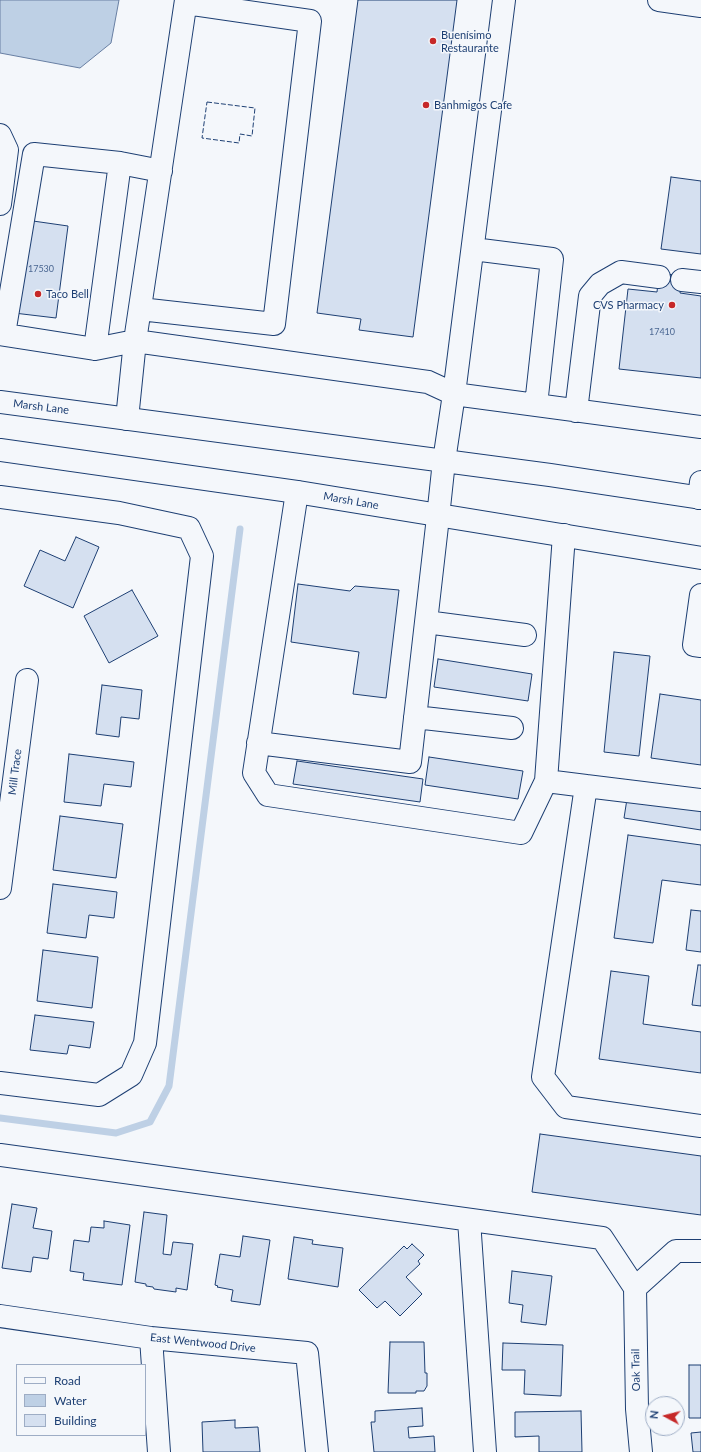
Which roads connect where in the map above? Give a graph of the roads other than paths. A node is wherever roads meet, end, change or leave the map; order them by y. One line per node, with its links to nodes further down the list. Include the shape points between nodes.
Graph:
1 (504, 0): 9 (main road)
2 (659, 0): 4 (main road)
3 (186, 2): 7 (main road); 11 (main road, via 310,21 274,324)
4 (701, 6)
5 (0, 135): 8 (main road, via 7,150)
6 (120, 164): 7 (main road); 12 (main road, via 34,154); 14 (main road)
7 (161, 170): 11 (main road)
8 (0, 204)
9 (473, 249): 15 (main road); 17 (main road, via 552,259)
10 (659, 277): 18 (main road, via 621,272 600,284 590,296)
11 (140, 309): 13 (main road)
12 (2, 334): 14 (main road)
13 (135, 341): 14 (main road); 15 (main road, via 428,382); 19 (main road)
14 (95, 349)
15 (454, 394): 17 (main road); 22 (main road)
16 (0, 402): 19 (main road, Marsh Lane)
17 (536, 406): 18 (main road)
18 (576, 411): 20 (main road)
19 (127, 419): 22 (main road, Marsh Lane)
20 (701, 427)
21 (0, 450): 23 (main road, Marsh Lane)
22 (444, 461): 24 (main road, Marsh Lane); 26 (main road)
23 (298, 492): 26 (main road, Marsh Lane); 36 (main road)
24 (700, 493)
25 (0, 497): 41 (main road, via 119,513 189,528 202,556 145,1043 131,1075 99,1095)
26 (438, 516): 27 (main road, Marsh Lane); 30 (main road)
27 (564, 535): 28 (main road, Marsh Lane); 37 (main road)
28 (701, 558)
29 (701, 595): 32 (main road, via 694,645)
30 (426, 622): 31 (main road); 34 (main road)
31 (525, 636)
32 (701, 646)
33 (27, 680): 40 (main road, Mill Trace)
34 (415, 717): 35 (main road); 36 (main road, via 410,762)
35 (512, 728)
36 (258, 742): 37 (main road, via 254,773 268,795 522,833)
37 (546, 781): 38 (main road)
38 (586, 786): 39 (main road); 42 (main road, via 543,1077 566,1107)
39 (701, 800)
40 (0, 888)
41 (0, 1083)
42 (701, 1126)
43 (0, 1155): 44 (main road)
44 (469, 1220): 46 (main road, via 602,1238); 51 (main road)
45 (701, 1251): 46 (main road, via 676,1251)
46 (635, 1288): 52 (main road, Oak Trail, via 637,1409)
47 (0, 1316): 48 (main road, East Wentwood Drive)
48 (151, 1338): 49 (main road); 50 (main road, East Wentwood Drive, via 307,1353)
49 (159, 1452)
50 (317, 1452)
51 (485, 1452)
52 (642, 1452)

